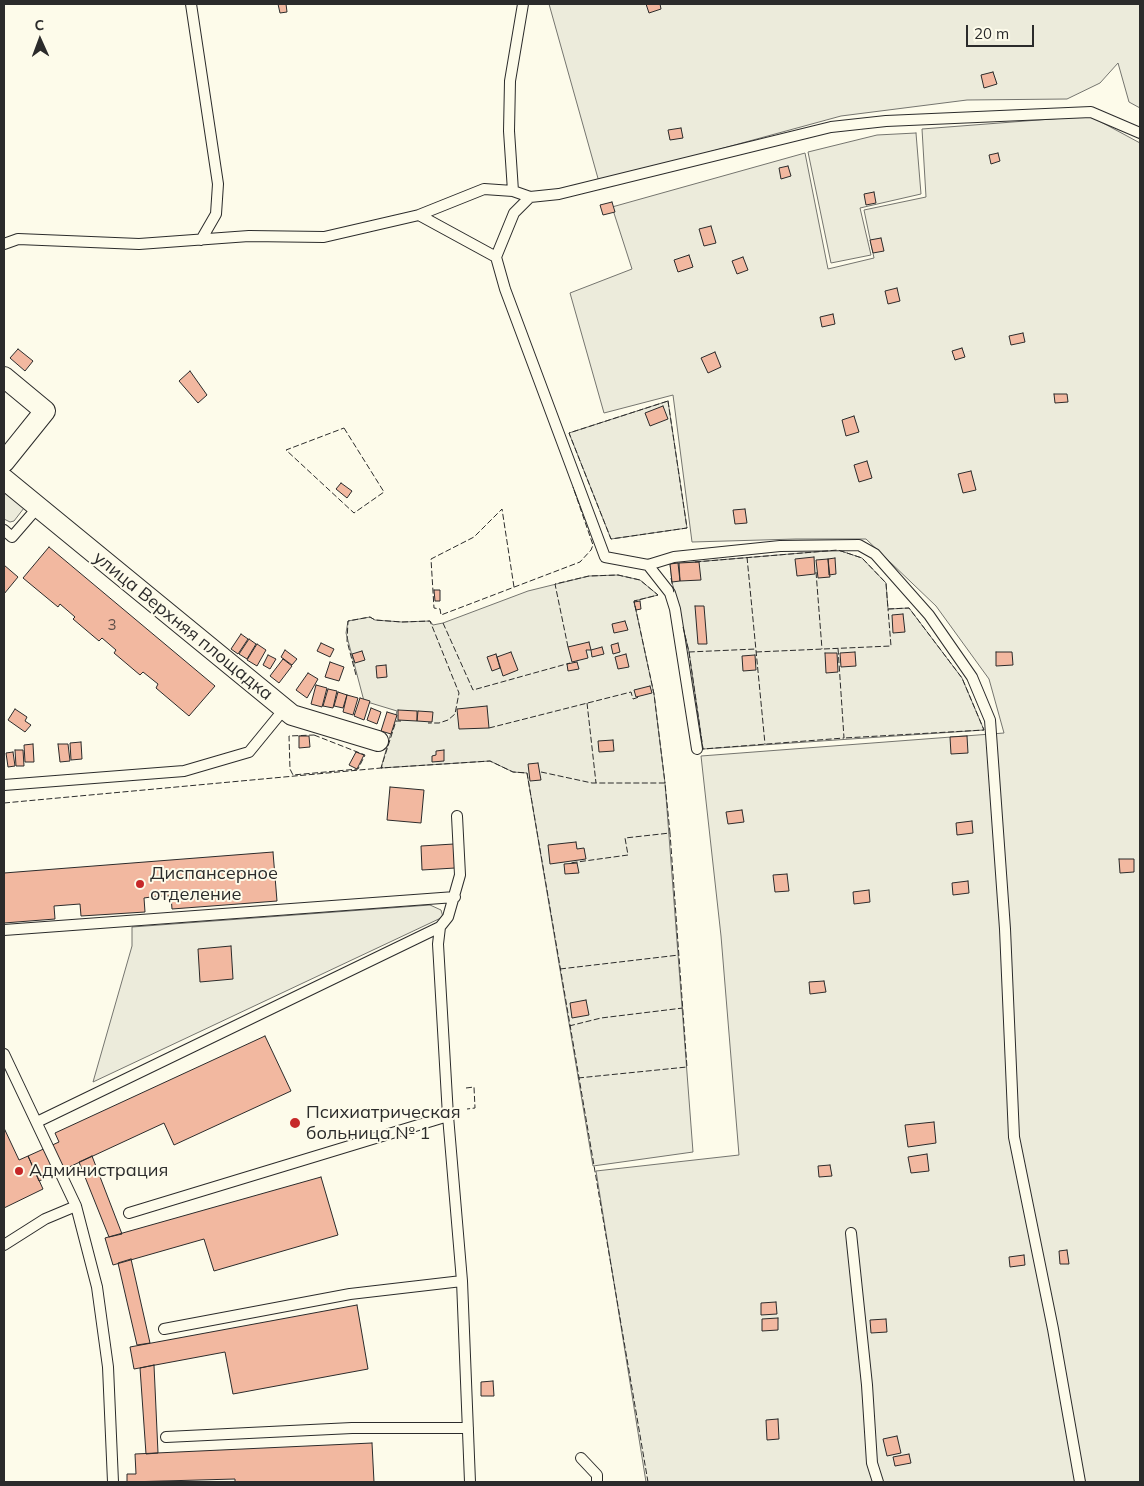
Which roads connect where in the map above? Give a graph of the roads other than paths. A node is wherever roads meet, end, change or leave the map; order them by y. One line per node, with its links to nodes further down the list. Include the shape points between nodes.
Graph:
1 (191, 4): 7 (lane, via 218,184 216,214)
2 (523, 4): 4 (lane, via 510,80)
3 (1140, 133): 5 (lane, via 1091,112 831,126 559,194)
4 (513, 191): 5 (lane); 6 (lane, via 484,189)
5 (530, 197): 9 (lane, via 514,213)
6 (419, 215): 7 (lane, via 324,237 249,236); 9 (lane)
7 (201, 240): 8 (lane, via 139,244 18,239)
8 (4, 244)
9 (496, 257): 15 (lane, via 605,557)
10 (4, 377): 11 (street, via 45,411)
11 (4, 462)
12 (4, 479): 13 (street, улица Верхняя площадка)
13 (38, 507): 14 (lane, via 12,537); 16 (street, улица Верхняя площадка)
14 (4, 530)
15 (648, 565): 18 (lane, via 670,593 675,609); 42 (lane, via 674,557 780,546 859,545 875,554 929,615 972,677 990,720 1005,929 1014,1137)
16 (284, 708): 17 (street, улица Верхняя площадка, via 292,714); 19 (lane, via 249,752 184,772)
17 (378, 741)
18 (697, 749)
19 (4, 785)
20 (457, 816): 21 (lane, via 460,875)
21 (455, 897): 22 (lane, via 448,917); 23 (lane)
22 (440, 927): 27 (lane, via 438,944); 28 (lane)
23 (4, 930)
24 (4, 1054): 25 (lane)
25 (14, 1071): 26 (lane); 28 (lane)
26 (4, 1076)
27 (448, 1116): 30 (lane); 33 (lane)
28 (37, 1122): 29 (lane)
29 (76, 1206): 32 (lane, via 45,1219); 38 (lane, via 97,1287 108,1367)
30 (130, 1214)
31 (851, 1233): 41 (lane, via 872,1463)
32 (4, 1245)
33 (462, 1281): 34 (lane, via 350,1294); 35 (lane)
34 (164, 1329)
35 (468, 1428): 36 (lane, via 352,1428); 39 (lane)
36 (166, 1437)
37 (581, 1458): 40 (lane, via 598,1475)
38 (113, 1482)
39 (470, 1482)
40 (597, 1482)
41 (878, 1482)
42 (1080, 1482)

